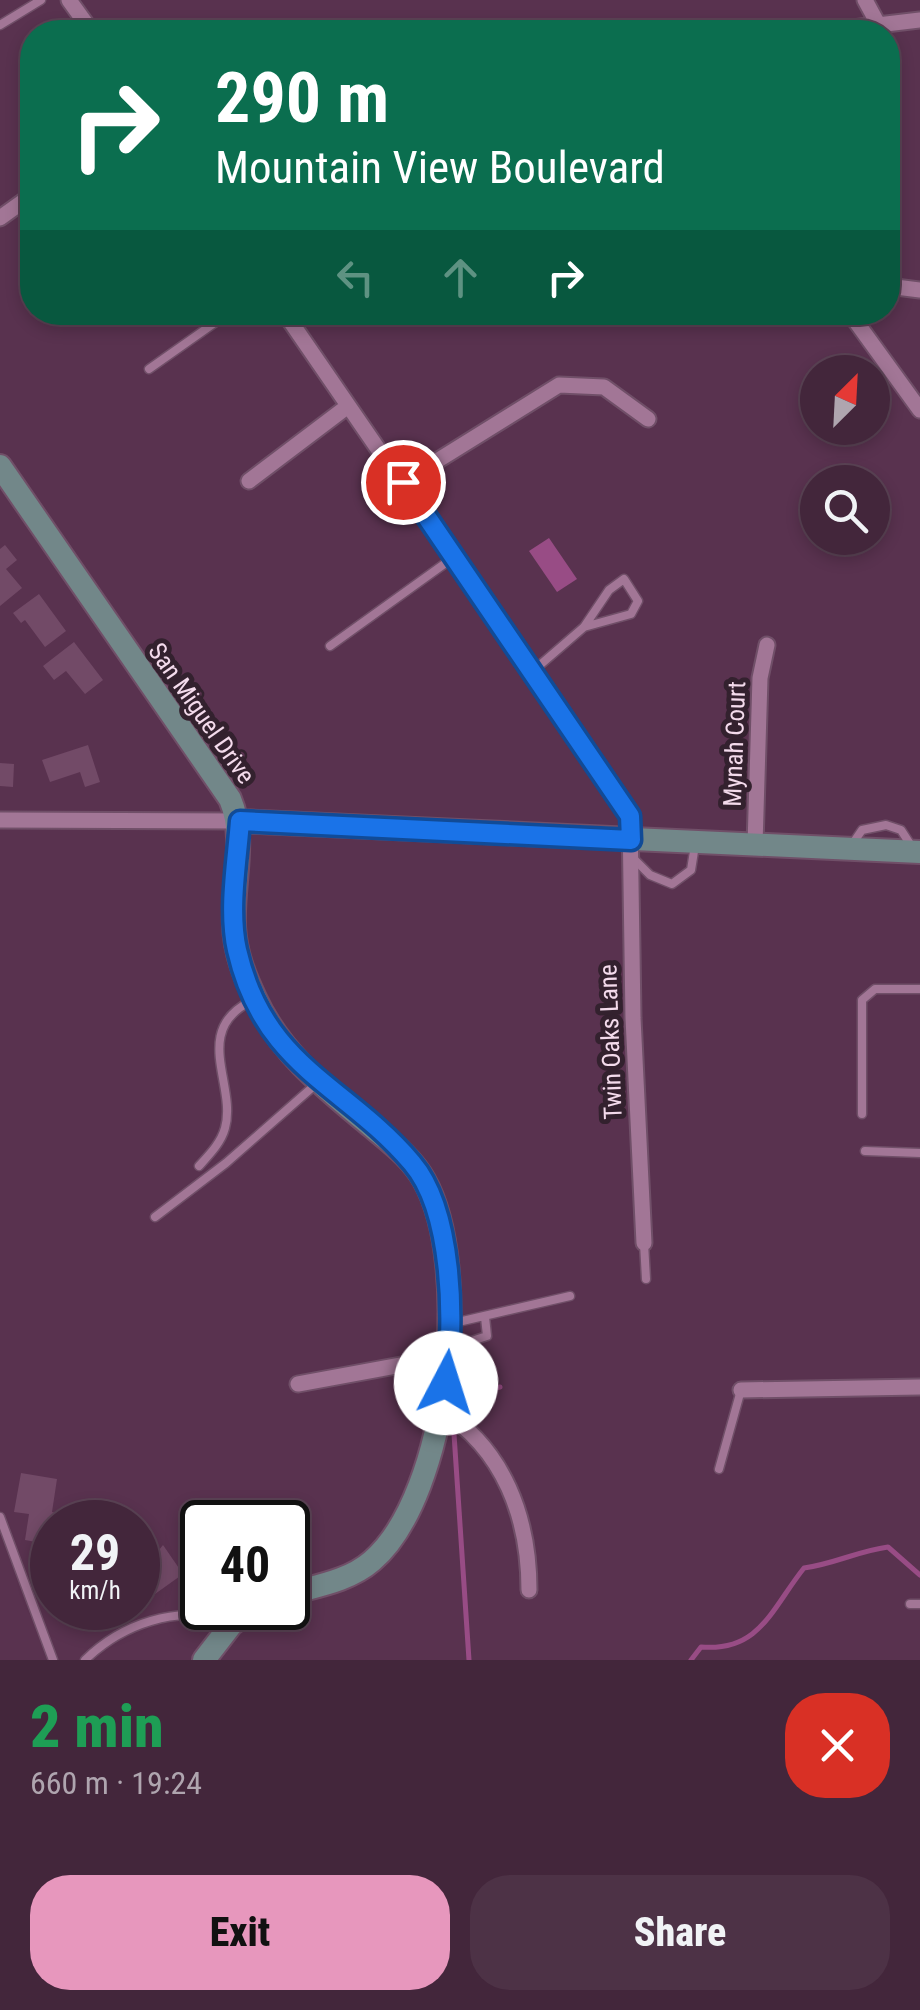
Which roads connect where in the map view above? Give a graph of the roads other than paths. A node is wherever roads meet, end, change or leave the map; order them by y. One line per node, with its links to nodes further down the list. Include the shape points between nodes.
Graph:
1 (41, 0): 2 (lane)
2 (0, 26)
3 (211, 325): 6 (lane)
4 (297, 325): 7 (street, Twin Oaks Lane)
5 (859, 325): 8 (street)
6 (149, 368)
7 (348, 406): 11 (street); 12 (street, Twin Oaks Lane)
8 (920, 410)
9 (648, 419): 12 (street, via 604,386 559,385)
10 (0, 466): 19 (street, San Miguel Drive)
11 (249, 480)
12 (403, 482): 13 (street, Twin Oaks Lane)
13 (454, 557): 16 (lane); 17 (street, Twin Oaks Lane)
14 (584, 627): 14 (lane, via 609,590 624,579 638,600 631,614); 17 (lane)
15 (767, 645): 21 (street, Mynah Court, via 760,678)
16 (330, 646)
17 (532, 672): 22 (street, Twin Oaks Lane, via 630,816)
18 (0, 820): 19 (street)
19 (240, 821): 22 (street); 25 (street, San Miguel Drive, via 236,948)
20 (694, 844): 21 (street); 22 (street); 22 (lane, via 690,870 672,884 650,875)
21 (755, 845): 23 (street)
22 (631, 847): 32 (street, Twin Oaks Lane)
23 (917, 852)
24 (920, 989): 27 (lane, via 875,989 862,1000)
25 (255, 999): 26 (street, San Miguel Drive, via 268,1026); 30 (lane, via 239,1007 220,1038 225,1127)
26 (318, 1082): 31 (lane); 36 (street, San Miguel Drive, via 424,1179 440,1220)
27 (862, 1114)
28 (865, 1152): 29 (lane)
29 (920, 1152)
30 (199, 1166)
31 (155, 1217)
32 (644, 1243): 33 (lane)
33 (646, 1279)
34 (570, 1296): 35 (lane)
35 (486, 1317): 36 (lane); 37 (lane, via 487,1336)
36 (449, 1324): 37 (street, San Miguel Drive)
37 (450, 1352): 38 (street); 41 (street, San Miguel Drive)
38 (298, 1384)
39 (920, 1387): 40 (street)
40 (741, 1390): 42 (lane)
41 (441, 1410): 44 (street, San Miguel Drive, via 426,1466 386,1547 344,1578); 45 (street, via 479,1438 506,1478 526,1546)
42 (719, 1469)
43 (0, 1517): 48 (lane)
44 (310, 1588)
45 (528, 1590)
46 (180, 1619): 49 (lane, via 114,1636)
47 (226, 1630): 50 (street)
48 (52, 1660)
49 (85, 1660)
50 (204, 1660)

